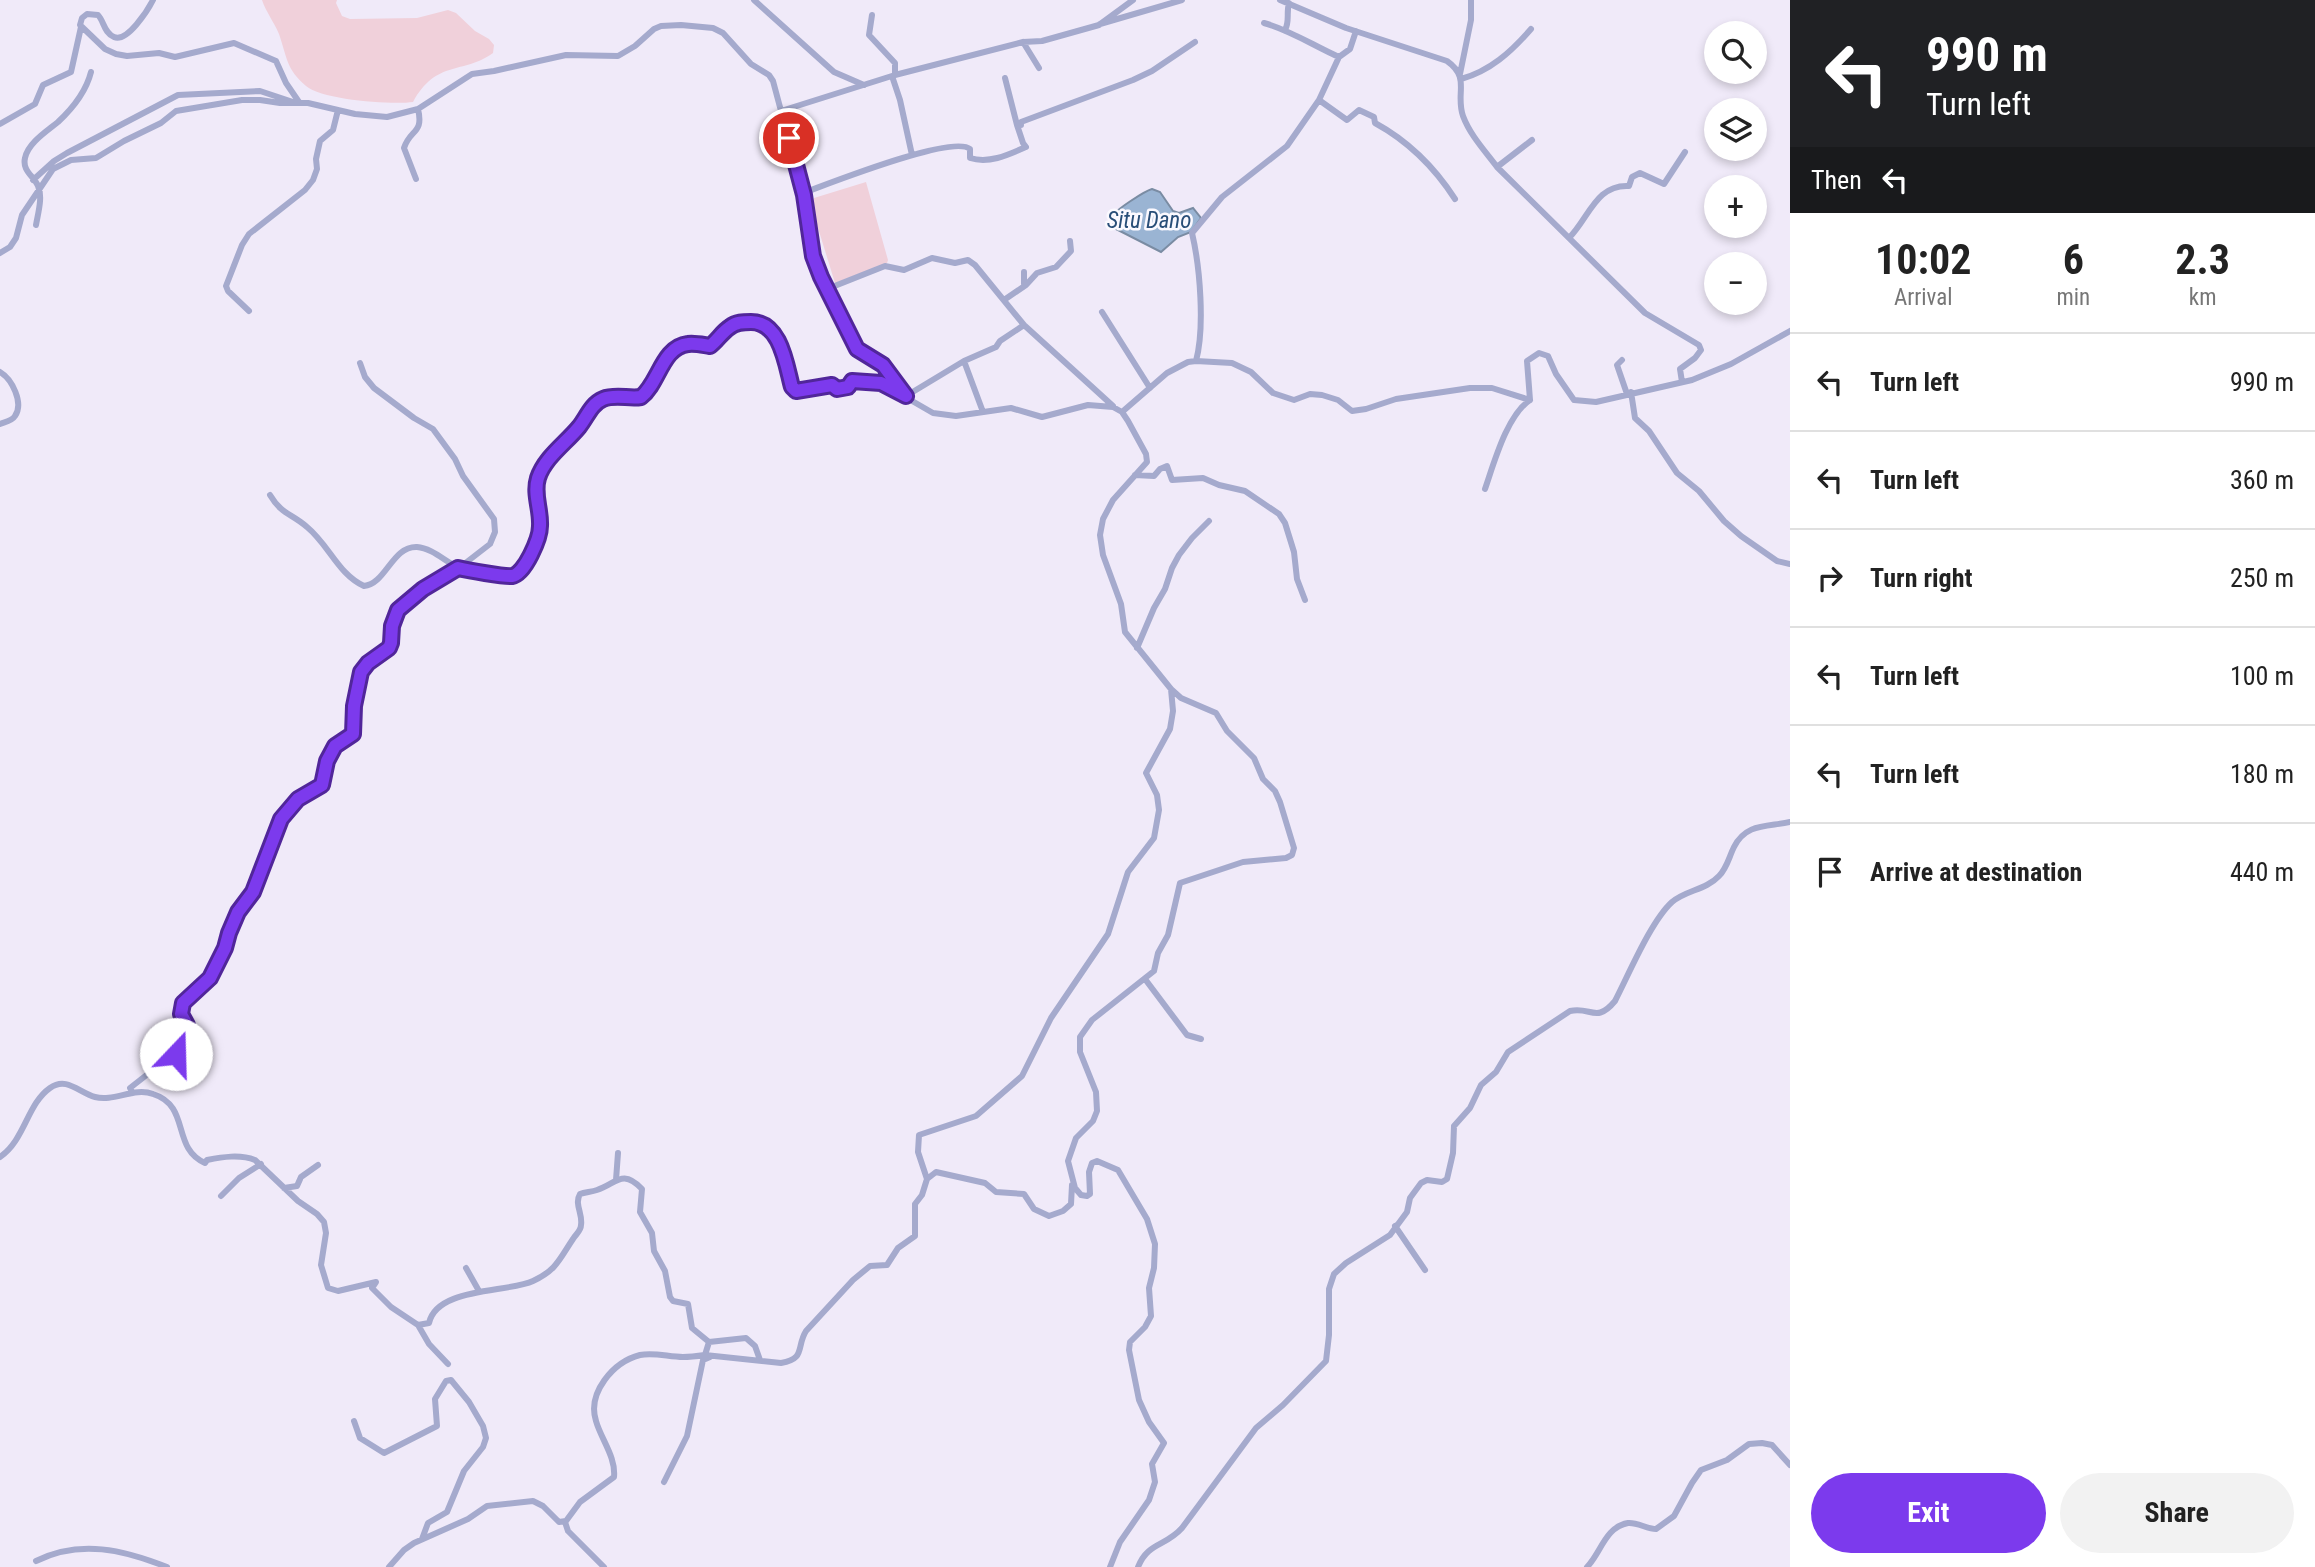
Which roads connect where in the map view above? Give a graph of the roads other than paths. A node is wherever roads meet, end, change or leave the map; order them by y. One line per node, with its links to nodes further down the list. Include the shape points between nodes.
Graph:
1 (153, 0): 11 (street, via 131,31 119,38 111,36 92,13 82,18)
2 (754, 0): 23 (street, via 834,72)
3 (1133, 0): 10 (street)
4 (1182, 0): 10 (street)
5 (1280, 0): 7 (street)
6 (1473, 2): 21 (street)
7 (1289, 4): 13 (street); 14 (street)
8 (872, 15): 20 (street, via 868,33 895,63)
9 (1264, 23): 13 (street)
10 (1099, 25): 15 (street)
11 (80, 27): 25 (street, via 105,49 127,56 159,53 175,57 238,44 276,61); 29 (street, via 71,72 43,85 35,104)
12 (1531, 29): 21 (street, via 1490,67)
13 (1285, 30): 17 (street)
14 (1356, 31): 17 (street, via 1350,49); 21 (street, via 1447,61)
15 (1023, 42): 18 (street); 20 (street)
16 (1195, 42): 30 (street, via 1133,80)
17 (1339, 57): 24 (street)
18 (1039, 68)
19 (91, 72): 36 (street, via 88,87 25,155 24,167)
20 (893, 76): 23 (street); 33 (street)
21 (1460, 76): 34 (street, via 1464,120)
22 (1005, 78): 30 (street)
23 (866, 85): 28 (street)
24 (1319, 100): 39 (street, via 1347,120 1359,110 1374,117 1375,123 1406,142); 54 (street, via 1287,146 1222,197 1192,233 1200,276)
25 (297, 102): 27 (street); 36 (street, via 260,91 178,95 67,153); 37 (street, via 242,100 176,111 161,124 96,158 71,160 53,169)
26 (418, 108): 27 (street, via 382,117); 28 (street, via 472,74 566,55 618,56 654,29 681,25 723,33 751,64 772,78); 35 (street, via 418,130 404,148)
27 (338, 110): 48 (street, via 333,130 320,141 313,180 254,229 242,246 226,288)
28 (782, 111): 38 (street)
29 (0, 124)
30 (1017, 125): 33 (street, via 1026,146 1000,157 978,162 970,158 970,149 964,144)
31 (1532, 140): 34 (street)
32 (1685, 152): 41 (street, via 1664,184 1640,173 1632,177 1629,186 1604,192)
33 (912, 155): 38 (street)
34 (1497, 167): 41 (street)
35 (416, 179)
36 (33, 180): 37 (street)
37 (39, 191): 40 (street); 43 (street, via 22,215 16,238)
38 (803, 192): 46 (street, via 815,262)
39 (1455, 200)
40 (36, 225)
41 (1569, 238): 57 (street, via 1645,313 1699,345 1698,355 1680,369)
42 (1070, 241): 45 (street, via 1071,251 1062,262 1037,273)
43 (0, 253)
44 (1024, 272): 45 (street)
45 (1024, 286): 47 (street)
46 (827, 289): 47 (street, via 884,267 904,270 932,258 955,263 968,260); 60 (street, via 857,349 883,365)
47 (1004, 300): 50 (street)
48 (248, 311)
49 (1102, 312): 58 (street)
50 (1024, 326): 53 (street, via 996,347); 62 (street)
51 (1790, 331): 57 (street, via 1715,372)
52 (1622, 360): 59 (street, via 1617,365)
53 (964, 361): 60 (street); 63 (street)
54 (1196, 361): 58 (street, via 1179,366); 61 (street, via 1232,363 1251,372 1273,393 1294,400 1322,395 1352,411 1470,388 1492,388)
55 (360, 363): 71 (street, via 374,388 433,429 494,519 490,544)
56 (0, 372): 65 (street, via 17,398 17,413)
57 (1682, 383): 59 (street)
58 (1150, 388): 64 (street)
59 (1629, 393): 61 (street, via 1596,402 1573,400 1548,356 1539,353 1527,361); 70 (street, via 1635,418 1676,473 1741,536 1777,561)
60 (906, 396): 63 (street, via 925,410 944,416); 71 (street, via 881,383 852,381 837,389 832,385 796,391 770,328 758,322 739,323 727,328 710,346 687,344 675,349 641,397 610,397 593,406 540,473 536,490 540,531 518,573 511,576)
61 (1530, 400): 67 (street, via 1519,410 1499,449)
62 (1113, 407): 63 (street, via 1088,405 1042,417 1011,408); 64 (street)
63 (983, 412)
64 (1122, 412): 66 (street, via 1146,454 1145,466)
65 (0, 424)
66 (1135, 475): 72 (street, via 1154,476 1167,466 1172,480 1203,478 1247,492 1279,514); 73 (street, via 1109,507 1100,535 1125,632)
67 (1485, 489)
68 (270, 495): 71 (street, via 279,509 321,539 343,572 361,585 372,584 399,555 414,548)
69 (1209, 521): 73 (street, via 1172,568)
70 (1790, 564)
71 (458, 568): 78 (street, via 398,610 389,648 361,672 353,734 335,746 322,785 298,799 283,816 253,892 238,912 210,978 183,1003 186,1044 130,1088)
72 (1305, 600)
73 (1138, 648): 74 (street)
74 (1171, 689): 76 (street, via 1216,713 1255,760 1263,779 1275,791 1294,848 1286,858 1243,862 1180,883 1168,937 1154,971); 83 (street, via 1170,729 1146,773 1159,810 1155,837 1127,874 1111,928 1051,1018 1016,1083 976,1116 919,1135 918,1152)
75 (1790, 822): 88 (street, via 1748,830 1718,877 1670,904 1658,917 1607,1010 1570,1012 1508,1052 1455,1124 1448,1178 1422,1183)
76 (1145, 979): 77 (street, via 1187,1035); 85 (street, via 1091,1020 1080,1037 1080,1052 1098,1105 1095,1118 1070,1150)
77 (1201, 1039)
78 (132, 1092): 80 (street, via 99,1098 65,1083 53,1086); 81 (street, via 151,1093 165,1100 178,1116 192,1156 205,1163 244,1157)
79 (618, 1153): 84 (street)
80 (0, 1157)
81 (261, 1164): 86 (street); 87 (street)
82 (318, 1165): 86 (street, via 296,1186)
83 (927, 1179): 85 (street, via 936,1172 985,1182 996,1192 1024,1194 1034,1209 1049,1216 1071,1204); 96 (street, via 915,1204 915,1236 898,1248 887,1265 870,1266 840,1293 802,1335 797,1357 781,1363)
84 (616, 1180): 91 (street, via 580,1194 581,1229 555,1268 529,1283); 93 (street, via 629,1180 642,1189 640,1212 665,1271 670,1297 688,1304 692,1328)
85 (1073, 1184): 107 (street, via 1078,1193 1087,1196 1092,1163 1118,1170 1147,1219 1155,1244 1149,1288 1151,1316 1130,1342 1129,1350 1139,1400 1164,1443 1152,1464 1155,1482 1149,1500 1123,1536)
86 (284, 1188): 92 (street, via 324,1222 327,1233 321,1265 328,1287 338,1291 377,1283 372,1288)
87 (221, 1196)
88 (1395, 1227): 90 (street); 108 (street, via 1334,1274 1324,1363 1259,1425 1182,1528 1147,1551)
89 (466, 1268): 91 (street)
90 (1425, 1270)
91 (479, 1290): 92 (street, via 439,1307 429,1323)
92 (418, 1325): 97 (street)
93 (709, 1342): 94 (street); 96 (street, via 746,1338)
94 (705, 1355): 95 (street); 101 (street, via 644,1354 606,1378 596,1394 594,1416 614,1477 580,1502)
95 (722, 1356): 96 (street); 100 (street, via 703,1360 687,1436)
96 (760, 1360)
97 (448, 1364)
98 (354, 1421): 102 (street, via 360,1438 384,1453 437,1426 435,1399 446,1381 454,1382 469,1402 485,1432 485,1443 464,1471 447,1512 428,1523)
99 (1790, 1465): 109 (street, via 1772,1445 1749,1444 1727,1461 1699,1472 1669,1521 1656,1529 1630,1523 1621,1527 1605,1538)
100 (664, 1482)
101 (565, 1522): 102 (street, via 536,1502 498,1504); 106 (street, via 568,1531)
102 (422, 1539): 105 (street)
103 (36, 1561): 104 (street, via 60,1551 100,1549)
104 (167, 1567)
105 (389, 1567)
106 (604, 1567)
107 (1110, 1567)
108 (1138, 1567)
109 (1587, 1567)

